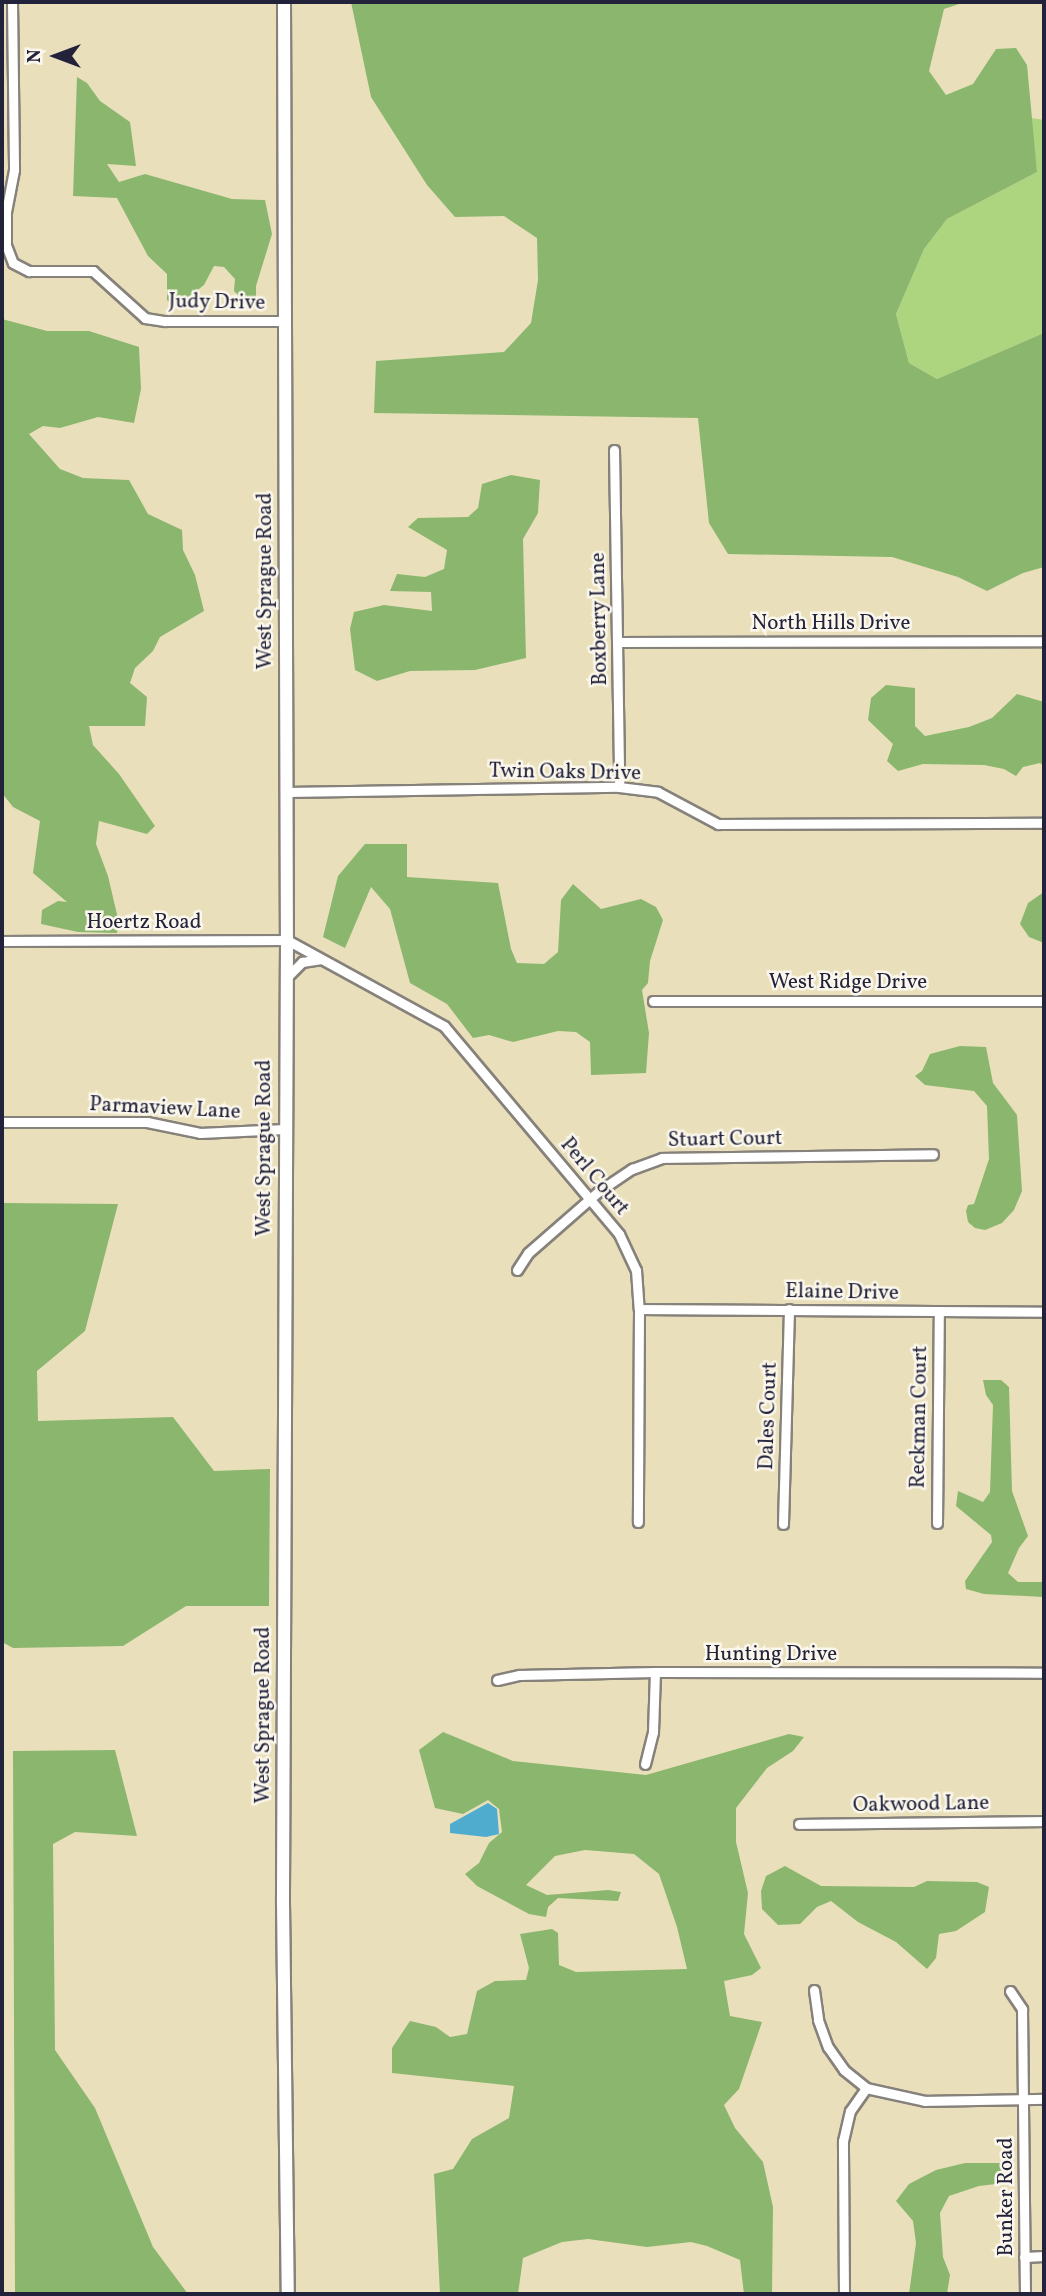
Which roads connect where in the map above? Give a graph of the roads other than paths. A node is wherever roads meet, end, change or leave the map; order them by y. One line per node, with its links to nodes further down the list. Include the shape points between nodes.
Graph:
1 (12, 2): 3 (street, Judy Drive, via 14,170 6,212 6,245 13,263 29,271 93,271 145,318)
2 (284, 2): 3 (street, West Sprague Road)
3 (284, 321): 8 (street, West Sprague Road)
4 (614, 450): 6 (street, Boxberry Lane)
5 (1044, 641): 6 (street, North Hills Drive)
6 (618, 642): 7 (street, Boxberry Lane)
7 (619, 787): 8 (street, Twin Oaks Drive); 9 (street, Twin Oaks Drive, via 658,792 718,824)
8 (286, 792): 10 (street, West Sprague Road)
9 (1044, 823)
10 (287, 940): 11 (street, Hoertz Road); 12 (street, Perl Court); 13 (street, West Sprague Road)
11 (2, 941)
12 (322, 959): 13 (street, via 302,962); 19 (street, Perl Court, via 444,1026)
13 (286, 979): 17 (street, West Sprague Road)
14 (653, 1000): 15 (street, West Ridge Drive)
15 (1044, 1001)
16 (2, 1122): 17 (street, Parmaview Lane, via 147,1122 200,1133)
17 (285, 1129): 41 (street, West Sprague Road, via 283,1903)
18 (933, 1154): 19 (street, Stuart Court, via 662,1158 632,1169)
19 (589, 1198): 20 (street, Stuart Court, via 528,1253); 21 (street, Perl Court, via 619,1234 636,1270)
20 (517, 1270)
21 (639, 1309): 22 (street, Elaine Drive); 25 (street, Perl Court)
22 (789, 1309): 23 (street, Elaine Drive); 27 (street, Dales Court)
23 (939, 1312): 24 (street, Elaine Drive); 26 (street, Reckman Court)
24 (1044, 1312)
25 (638, 1522)
26 (937, 1522)
27 (783, 1524)
28 (654, 1672): 29 (street, Hunting Drive); 30 (street, Hunting Drive, via 519,1675); 31 (street, via 653,1732)
29 (1044, 1673)
30 (498, 1680)
31 (645, 1764)
32 (1044, 1821): 33 (street, Oakwood Lane)
33 (799, 1824)
34 (814, 1990): 36 (street, via 828,2047 844,2070)
35 (1010, 1992): 37 (street, Bunker Road, via 1023,2009)
36 (866, 2088): 37 (street, via 925,2101); 42 (street, via 850,2110 844,2141)
37 (1024, 2099): 38 (street); 40 (street, Bunker Road)
38 (1044, 2099)
39 (1044, 2256): 40 (street)
40 (1024, 2257): 43 (street, Bunker Road)
41 (288, 2294)
42 (844, 2294)
43 (1025, 2294)

